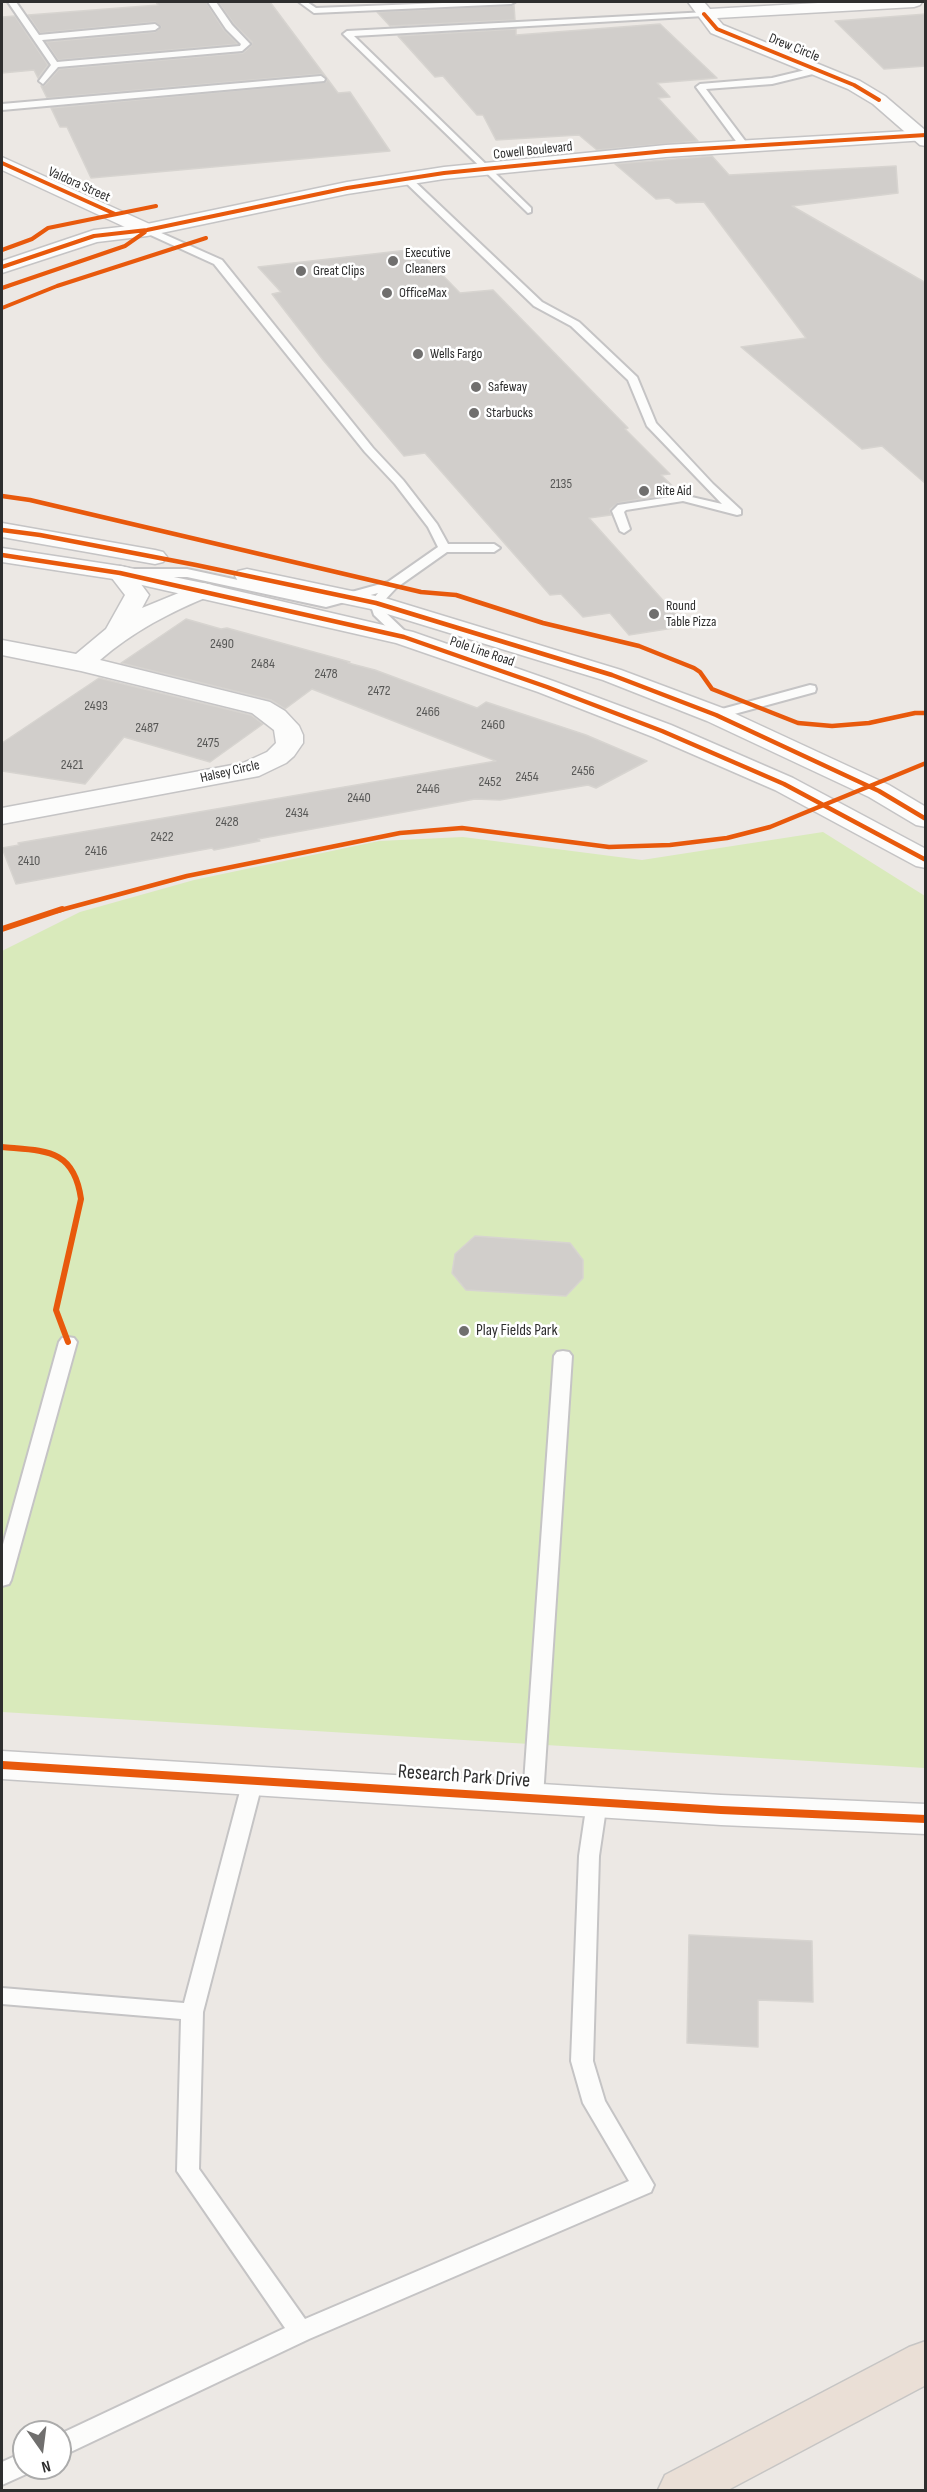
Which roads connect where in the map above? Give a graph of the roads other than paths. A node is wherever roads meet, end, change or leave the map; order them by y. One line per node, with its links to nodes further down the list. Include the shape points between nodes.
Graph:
1 (212, 2): 10 (lane, via 246,44 242,48)
2 (303, 2): 3 (lane, via 314,12)
3 (511, 2)
4 (914, 2): 7 (main road)
5 (13, 3): 6 (lane); 9 (lane)
6 (2, 6)
7 (700, 8): 11 (main road, Drew Circle, via 717,29); 18 (lane, via 347,34)
8 (155, 27): 9 (lane)
9 (36, 38): 10 (lane)
10 (55, 65): 13 (lane)
11 (818, 70): 15 (main road, Drew Circle, via 879,100); 16 (lane, via 772,81 700,87)
12 (321, 79): 14 (lane)
13 (43, 81)
14 (2, 107)
15 (924, 137): 16 (main road, Cowell Boulevard)
16 (744, 146): 18 (main road, Cowell Boulevard)
17 (2, 163): 21 (main road, Valdora Street)
18 (486, 168): 19 (main road, Cowell Boulevard); 20 (lane)
19 (407, 179): 21 (main road, Cowell Boulevard, via 283,200); 25 (lane, via 538,304 575,324 633,379 651,424 737,512 682,498 622,507 618,511)
20 (528, 210)
21 (147, 230): 22 (main road, Cowell Boulevard, via 94,236); 23 (main road, Cowell Boulevard, via 125,246); 28 (lane, via 218,262 399,482 433,526)
22 (2, 267)
23 (2, 288)
24 (2, 523): 27 (main road)
25 (624, 529)
26 (2, 530): 27 (main road, Pole Line Road)
27 (40, 535): 33 (main road, Pole Line Road)
28 (444, 548): 29 (lane); 33 (lane)
29 (494, 548)
30 (2, 555): 31 (main road, Pole Line Road)
31 (120, 573): 32 (main road, Pole Line Road); 33 (lane, via 187,573 326,603); 34 (main road, via 137,594)
32 (203, 590): 34 (main road, via 163,606); 35 (main road, Pole Line Road)
33 (373, 595): 35 (lane, via 378,612); 39 (main road, Pole Line Road, via 612,675)
34 (116, 633): 37 (main road)
35 (404, 637): 42 (main road, Pole Line Road, via 662,731 783,784)
36 (2, 648): 37 (main road, Halsey Circle)
37 (81, 663): 40 (main road, Halsey Circle, via 261,707 279,717 286,728 290,742 287,751 250,770)
38 (810, 690): 39 (lane)
39 (716, 715): 41 (main road, Pole Line Road, via 879,791)
40 (2, 816)
41 (926, 819)
42 (926, 860)
43 (68, 1342): 45 (lane)
44 (563, 1356): 48 (lane)
45 (2, 1580)
46 (2, 1765): 47 (main road, Research Park Drive)
47 (253, 1780): 48 (main road, Research Park Drive); 52 (lane)
48 (534, 1797): 49 (main road, Research Park Drive)
49 (597, 1802): 50 (main road, Research Park Drive); 53 (lane, via 589,1856 582,2061 594,2103 643,2185)
50 (926, 1819)
51 (2, 1996): 52 (lane)
52 (192, 2012): 53 (lane, via 188,2171)
53 (301, 2332): 55 (lane)
54 (926, 2361): 56 (highway)
55 (72, 2440)
56 (683, 2490)

